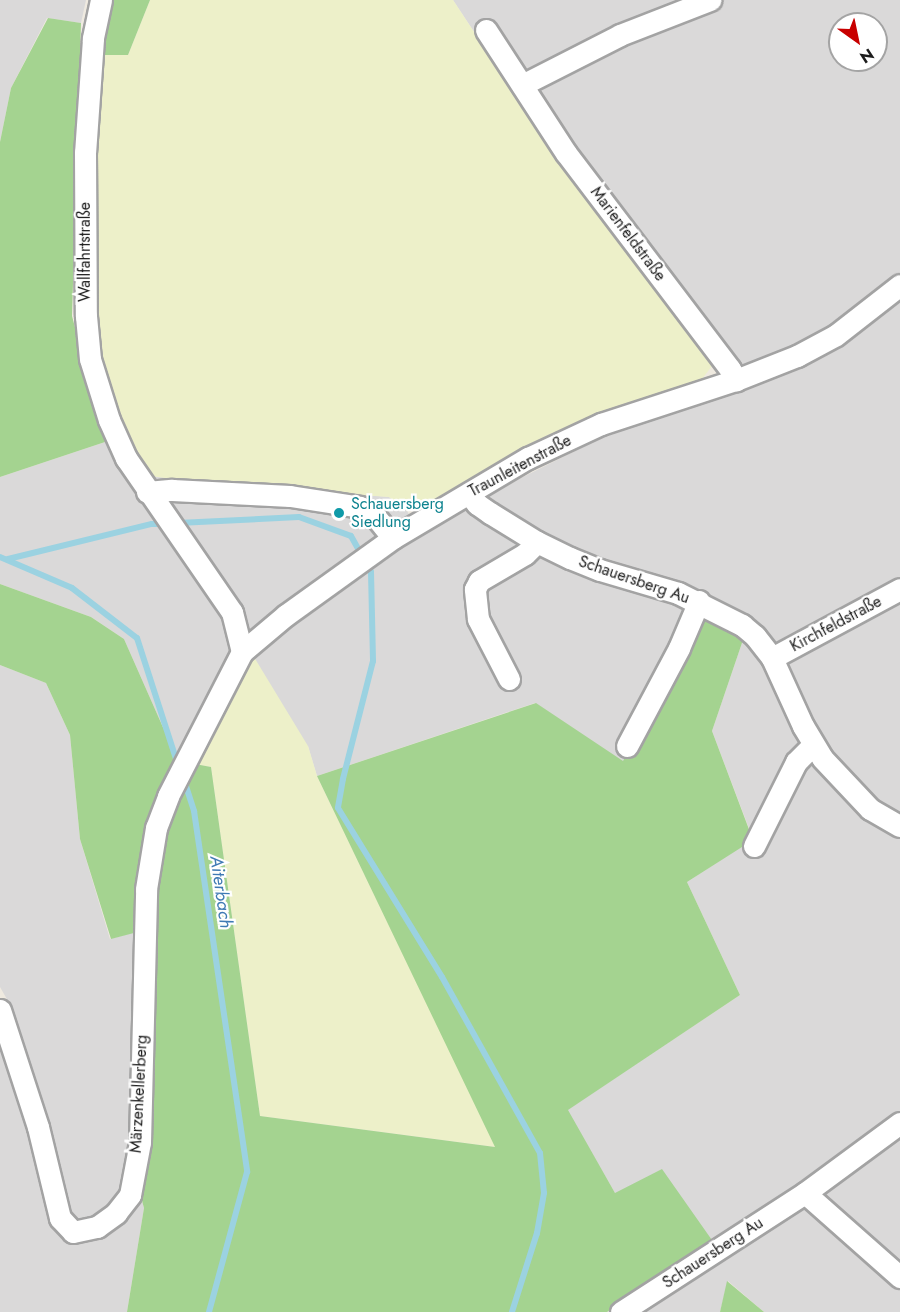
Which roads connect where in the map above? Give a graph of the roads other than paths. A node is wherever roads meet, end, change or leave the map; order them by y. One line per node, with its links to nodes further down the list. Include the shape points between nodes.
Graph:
1 (101, 0): 8 (street, Wallfahrtstraße, via 93,39 85,152 90,359 109,420 126,458)
2 (710, 0): 4 (street, via 620,35)
3 (486, 30): 4 (street, Marienfeldstraße)
4 (522, 85): 6 (street, Marienfeldstraße, via 566,153)
5 (900, 285): 6 (street, Traunleitenstraße, via 836,335 797,356)
6 (736, 380): 7 (street, Traunleitenstraße, via 601,424 528,458)
7 (469, 494): 9 (street, Schauersberg Au, via 477,504); 10 (street, Traunleitenstraße)
8 (152, 499): 10 (street, via 172,490 290,496 360,507 375,516); 13 (street, Wallfahrtstraße, via 232,612)
9 (537, 542): 12 (street, Schauersberg Au, via 600,570); 15 (street, via 525,554 479,581 475,589 478,620)
10 (387, 543): 13 (street, Traunleitenstraße, via 286,615)
11 (900, 589): 14 (street, Kirchfeldstraße)
12 (699, 601): 14 (street, Schauersberg Au, via 742,625); 17 (street, Schauersberg Au)
13 (242, 652): 18 (street, Traunleitenstraße)
14 (772, 658): 16 (street, Schauersberg Au)
15 (508, 679)
16 (813, 745): 19 (street, Schauersberg Au, via 833,772 870,809); 20 (street, via 796,762)
17 (627, 746)
18 (168, 796): 21 (street, Märzenkellerberg, via 156,828 146,889 140,1142 129,1195 116,1213 97,1227 73,1232 60,1218 39,1127)
19 (900, 826)
20 (754, 846)
21 (0, 1011)
22 (900, 1123): 23 (street, Schauersberg Au)
23 (805, 1193): 24 (street); 25 (street, Schauersberg Au)
24 (900, 1277)
25 (621, 1312)

